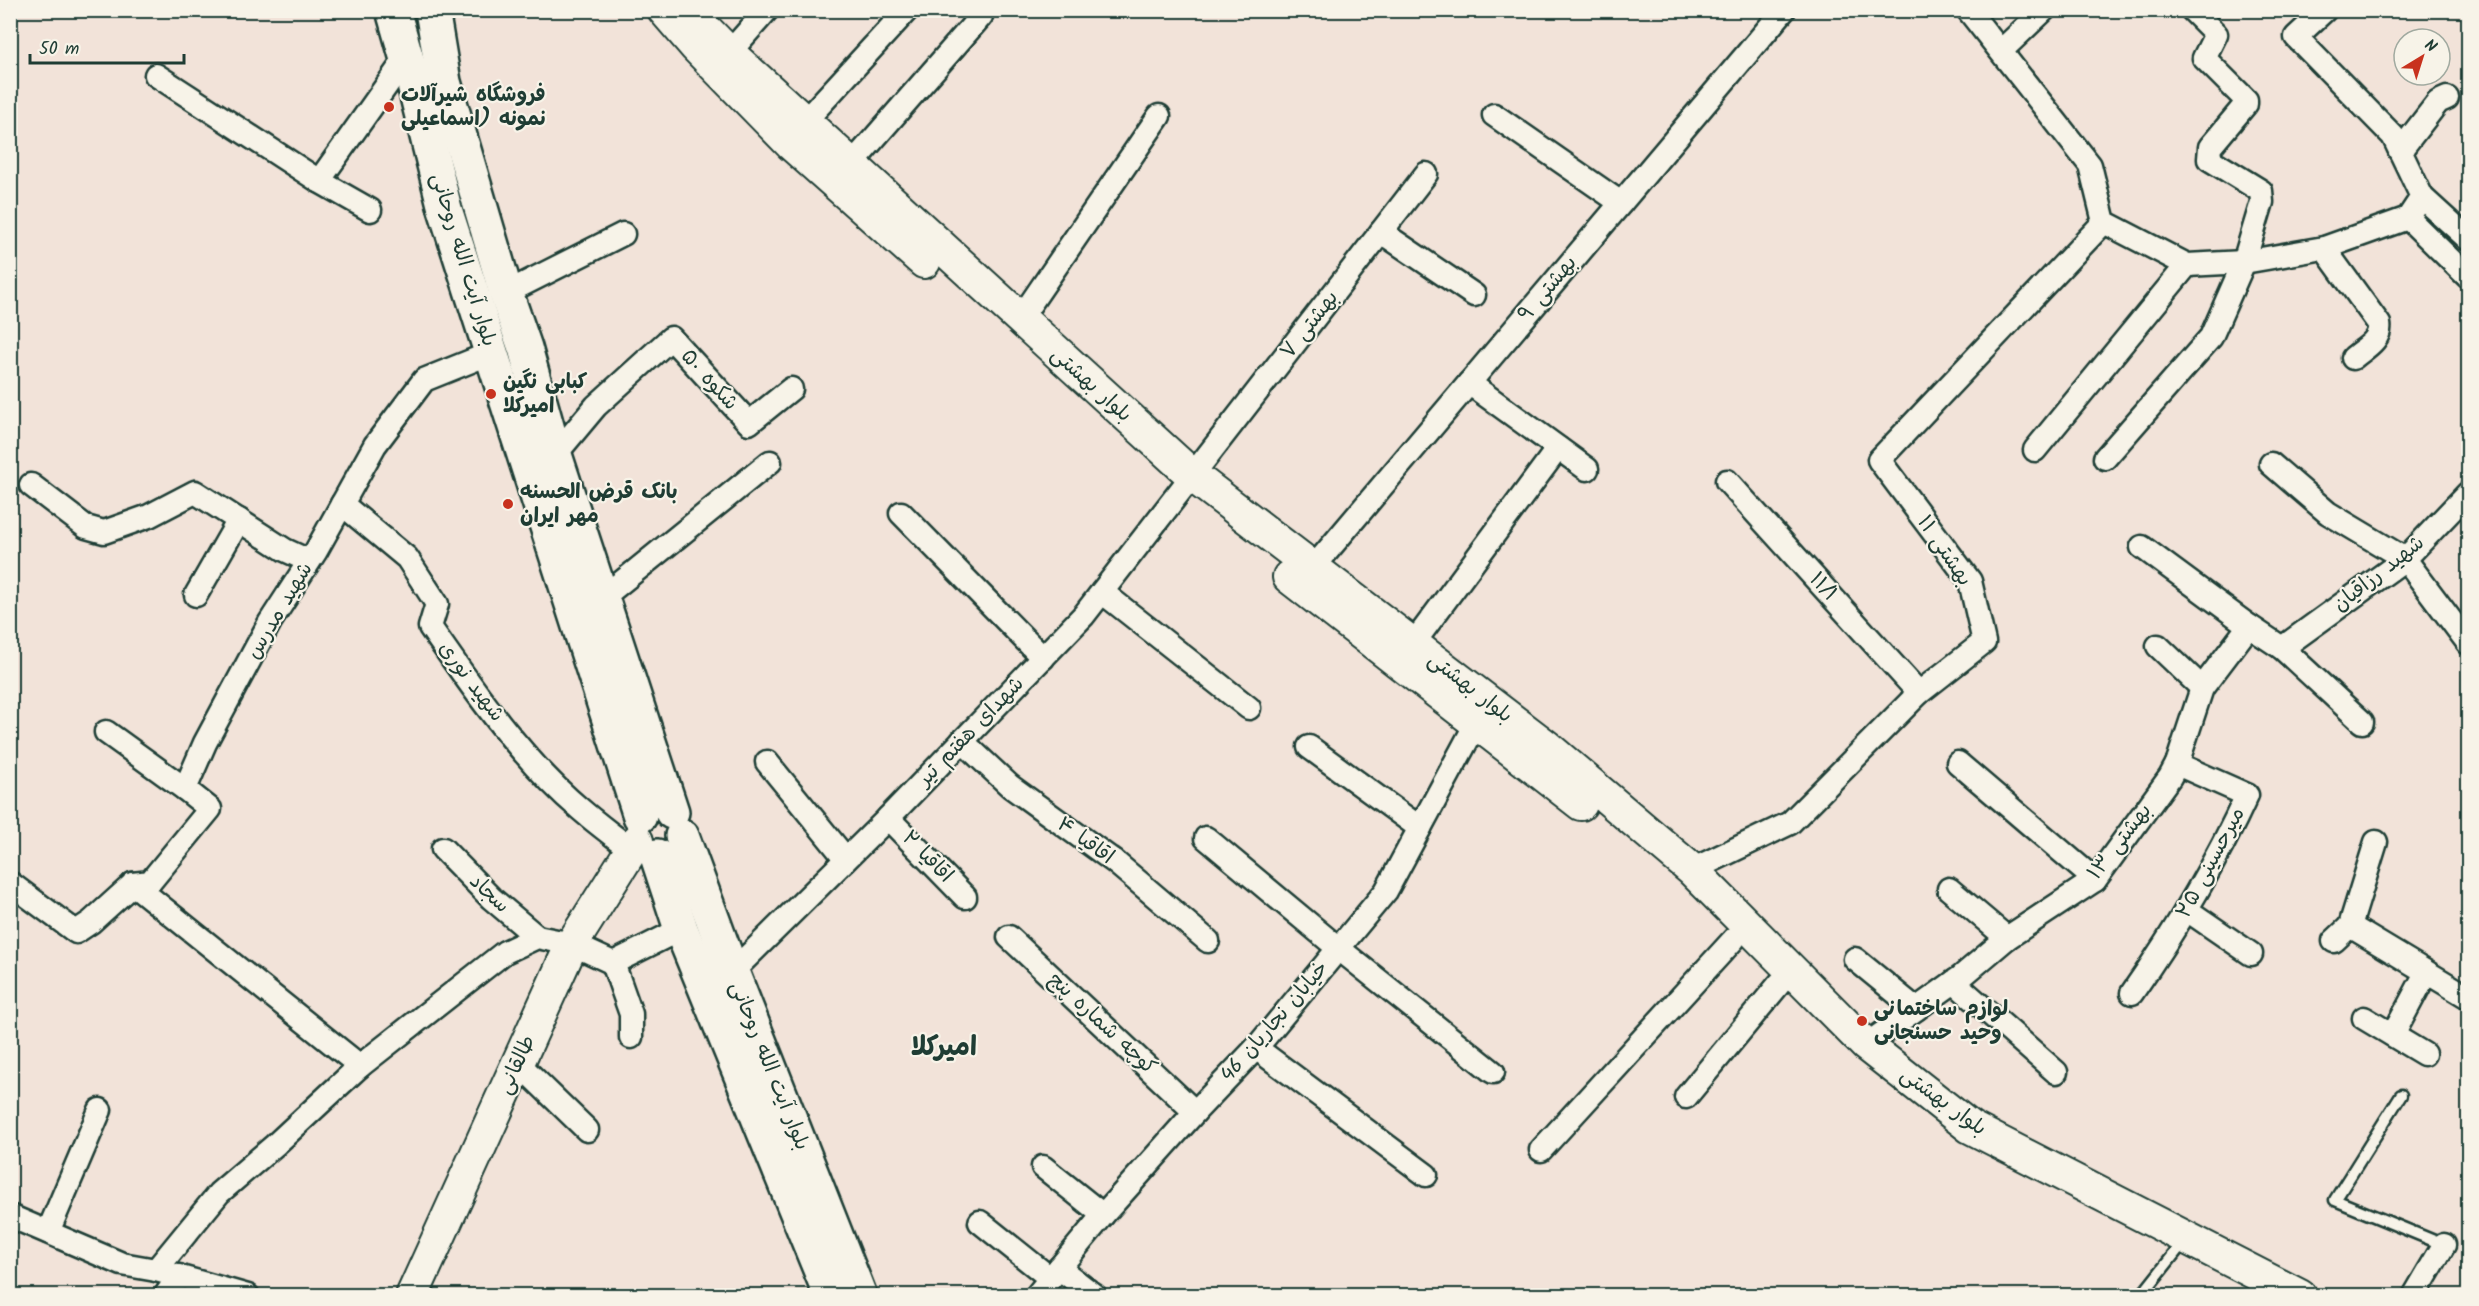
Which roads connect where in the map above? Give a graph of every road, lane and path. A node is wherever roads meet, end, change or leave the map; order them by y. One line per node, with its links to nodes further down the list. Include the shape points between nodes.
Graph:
1 (393, 10): 15 (main road, بلوار آیت الله روحانی)
2 (432, 10): 38 (main road, بلوار آیت الله روحانی, via 444,82)
3 (664, 10): 36 (main road, بلوار بهشتی, via 790,144)
4 (767, 10): 14 (street)
5 (907, 10): 20 (street)
6 (1784, 10): 26 (street, بهشتی ۹)
7 (1968, 10): 13 (street)
8 (2044, 10): 13 (street)
9 (2192, 10): 34 (street, via 2216,34 2204,58 2246,100 2208,154 2209,159 2261,191 2262,202)
10 (2325, 10): 21 (street, via 2296,37 2393,136)
11 (688, 11): 14 (main road, بلوار بهشتی)
12 (981, 16): 22 (street)
13 (2002, 50): 29 (street, via 2090,165)
14 (729, 53): 20 (main road, بلوار بهشتی)
15 (406, 58): 24 (street); 41 (main road, بلوار آیت الله روحانی, via 445,209)
16 (156, 75): 24 (street)
17 (2447, 98): 21 (street, via 2438,102)
18 (1494, 115): 26 (street)
19 (1159, 116): 40 (street)
20 (804, 122): 22 (main road, بلوار بهشتی)
21 (2400, 151): 25 (street)
22 (850, 165): 36 (main road, بلوار بهشتی)
23 (1426, 174): 30 (street, بهشتی ۷)
24 (319, 181): 27 (street)
25 (2422, 196): 28 (street); 32 (street)
26 (1621, 203): 43 (street, بهشتی ۹)
27 (370, 210)
28 (2408, 218): 33 (street); 37 (street)
29 (2104, 222): 35 (street); 73 (street, بهشتی ۱۱, via 1879,460 1970,581 1984,642)
30 (1381, 232): 39 (street); 53 (street, بهشتی ۷)
31 (623, 234): 38 (street)
32 (2469, 239)
33 (2325, 248): 34 (street); 42 (street, via 2379,324 2377,337)
34 (2244, 262): 35 (street); 48 (street, via 2211,337)
35 (2187, 265): 46 (street)
36 (948, 269): 40 (main road, بلوار بهشتی); 53 (main road, بلوار بهشتی)
37 (2469, 277)
38 (506, 293): 47 (main road, بلوار آیت الله روحانی)
39 (1474, 295)
40 (1020, 319): 53 (main road, بلوار بهشتی)
41 (491, 353): 56 (street, شهید مدرس, via 424,380 375,445); 88 (main road, بلوار آیت الله روحانی)
42 (2353, 358)
43 (1469, 383): 45 (street); 62 (street, بهشتی ۹)
44 (791, 389): 47 (street, شکوه ۵۰, via 749,423 671,338 596,406)
45 (1558, 448): 51 (street); 68 (street)
46 (2035, 450)
47 (555, 455): 65 (main road, بلوار آیت الله روحانی)
48 (2105, 458)
49 (770, 462): 65 (street)
50 (2271, 464): 60 (street, via 2328,513)
51 (1587, 469)
52 (1727, 481): 73 (street, ۱۱/۱)
53 (1186, 484): 62 (main road, بلوار بهشتی); 63 (street, شهدای هفتم تیر); 75 (main road, بلوار بهشتی)
54 (31, 486): 58 (street, via 86,527 104,532 149,516 195,492)
55 (2469, 493): 60 (street, شهید رزاقیان)
56 (342, 504): 61 (street, شهید مدرس); 88 (street, شهید نوری, via 407,558 437,604 430,627 528,756 579,808)
57 (901, 513): 71 (street)
58 (239, 520): 61 (street); 64 (street)
59 (2142, 547): 66 (street)
60 (2406, 559): 67 (street); 70 (street, شهید رزاقیان)
61 (309, 561): 83 (street, شهید مدرس, via 270,622 205,743)
62 (1313, 568): 68 (main road, بلوار بهشتی)
63 (1102, 592): 71 (street, شهدای هفتم تیر); 74 (street)
64 (196, 595)
65 (602, 598): 85 (main road, بلوار آیت الله روحانی)
66 (2249, 626): 70 (street); 72 (street, بهشتی ۱۳)
67 (2469, 643)
68 (1413, 644): 75 (main road, بلوار بهشتی)
69 (2157, 646): 72 (street)
70 (2282, 648): 76 (street)
71 (1042, 658): 78 (street, شهدای هفتم تیر)
72 (2202, 688): 82 (street, بهشتی ۱۳)
73 (1919, 693): 92 (street, بهشتی ۱۱, via 1790,824)
74 (1249, 708)
75 (1483, 713): 86 (street, خیابان نجاریان 46); 92 (main road, بلوار بهشتی, via 1546,746); 103 (main road, بلوار بهشتی)
76 (2362, 722)
77 (106, 732): 83 (street)
78 (962, 741): 84 (street, شهدای هفتم تیر); 104 (street, اقاقیا ۴, via 1010,786 1115,862)
79 (1309, 747): 86 (street)
80 (766, 762): 91 (street)
81 (1958, 763): 93 (street)
82 (2177, 764): 93 (street, بهشتی ۱۳); 98 (street, میرحسینی ۲۵, via 2247,795)
83 (185, 789): 95 (street, via 210,809 150,882)
84 (888, 818): 91 (street, شهدای هفتم تیر); 97 (street, اقاقیا ۲)
85 (677, 824): 88 (main road, via 655,808); 88 (main road, via 680,844 674,851); 110 (main road, بلوار آیت الله روحانی)
86 (1420, 828): 106 (street, خیابان نجاریان 46, via 1386,891)
87 (1206, 838): 106 (street)
88 (641, 841): 99 (main road, بلوار آیت الله روحانی); 105 (main road, طالقانی)
89 (2376, 842): 111 (street, via 2342,934)
90 (443, 849): 100 (street, سجاد)
91 (846, 859): 110 (street, شهدای هفتم تیر)
92 (1692, 870): 120 (main road, بلوار بهشتی)
93 (2095, 880): 102 (street, بهشتی ۱۳)
94 (10, 883): 95 (street, via 75,932)
95 (133, 884): 124 (street)
96 (1949, 889): 102 (street)
97 (965, 897)
98 (2187, 910): 107 (street); 114 (street, میرحسینی ۲۵)
99 (681, 929): 109 (street); 147 (main road, بلوار آیت الله روحانی)
100 (537, 937): 105 (street); 124 (street, via 505,952)
101 (1009, 937): 130 (street, کوچه شماره پنج)
102 (2007, 938): 112 (street, بهشتی ۱۳)
103 (1734, 939): 113 (main road, بلوار بهشتی); 132 (street)
104 (1208, 941)
105 (572, 944): 109 (street); 123 (main road, طالقانی)
106 (1338, 948): 121 (street, خیابان نجاریان 46); 125 (street)
107 (2251, 954)
108 (1855, 959): 116 (street)
109 (614, 963): 119 (street, via 631,1014)
110 (732, 972): 148 (main road, بلوار آیت الله روحانی)
111 (2426, 973): 115 (street); 118 (street)
112 (1954, 982): 116 (street, بهشتی ۱۳); 126 (street)
113 (1780, 983): 128 (street); 140 (main road, بلوار بهشتی, via 1852,1055 1989,1160)
114 (2132, 993)
115 (2469, 997)
116 (1916, 1009): 120 (street, بهشتی ۱۳)
117 (2364, 1018): 118 (street)
118 (2393, 1035): 122 (street)
119 (630, 1038)
120 (1866, 1046): 153 (main road, بلوار بهشتی, via 1970,1127)
121 (1256, 1048): 130 (street, خیابان نجاریان 46); 134 (street)
122 (2424, 1054)
123 (518, 1063): 131 (street); 146 (main road, طالقانی)
124 (360, 1066): 141 (street, via 219,1193)
125 (1493, 1072)
126 (2056, 1072)
127 (2401, 1095): 139 (lane, via 2336,1200)
128 (1686, 1096)
129 (100, 1110): 138 (street)
130 (1195, 1112): 135 (street, خیابان نجاریان 46)
131 (587, 1130)
132 (1541, 1150)
133 (1043, 1167): 135 (street)
134 (1426, 1175)
135 (1103, 1215): 142 (street, خیابان نجاریان 46)
136 (11, 1216): 138 (street)
137 (980, 1222): 142 (street)
138 (48, 1232): 141 (street, via 122,1264)
139 (2444, 1245): 154 (street)
140 (2179, 1248): 151 (lane); 152 (main road, بلوار بهشتی)
141 (156, 1270): 143 (street)
142 (1054, 1273): 149 (street, خیابان نجاریان 46); 150 (street)
143 (179, 1276): 144 (street); 145 (street)
144 (165, 1296)
145 (248, 1296)
146 (412, 1296)
147 (831, 1296)
148 (860, 1296)
149 (1036, 1296)
150 (1095, 1296)
151 (2141, 1296)
152 (2271, 1296)
153 (2300, 1296)
154 (2414, 1296)

